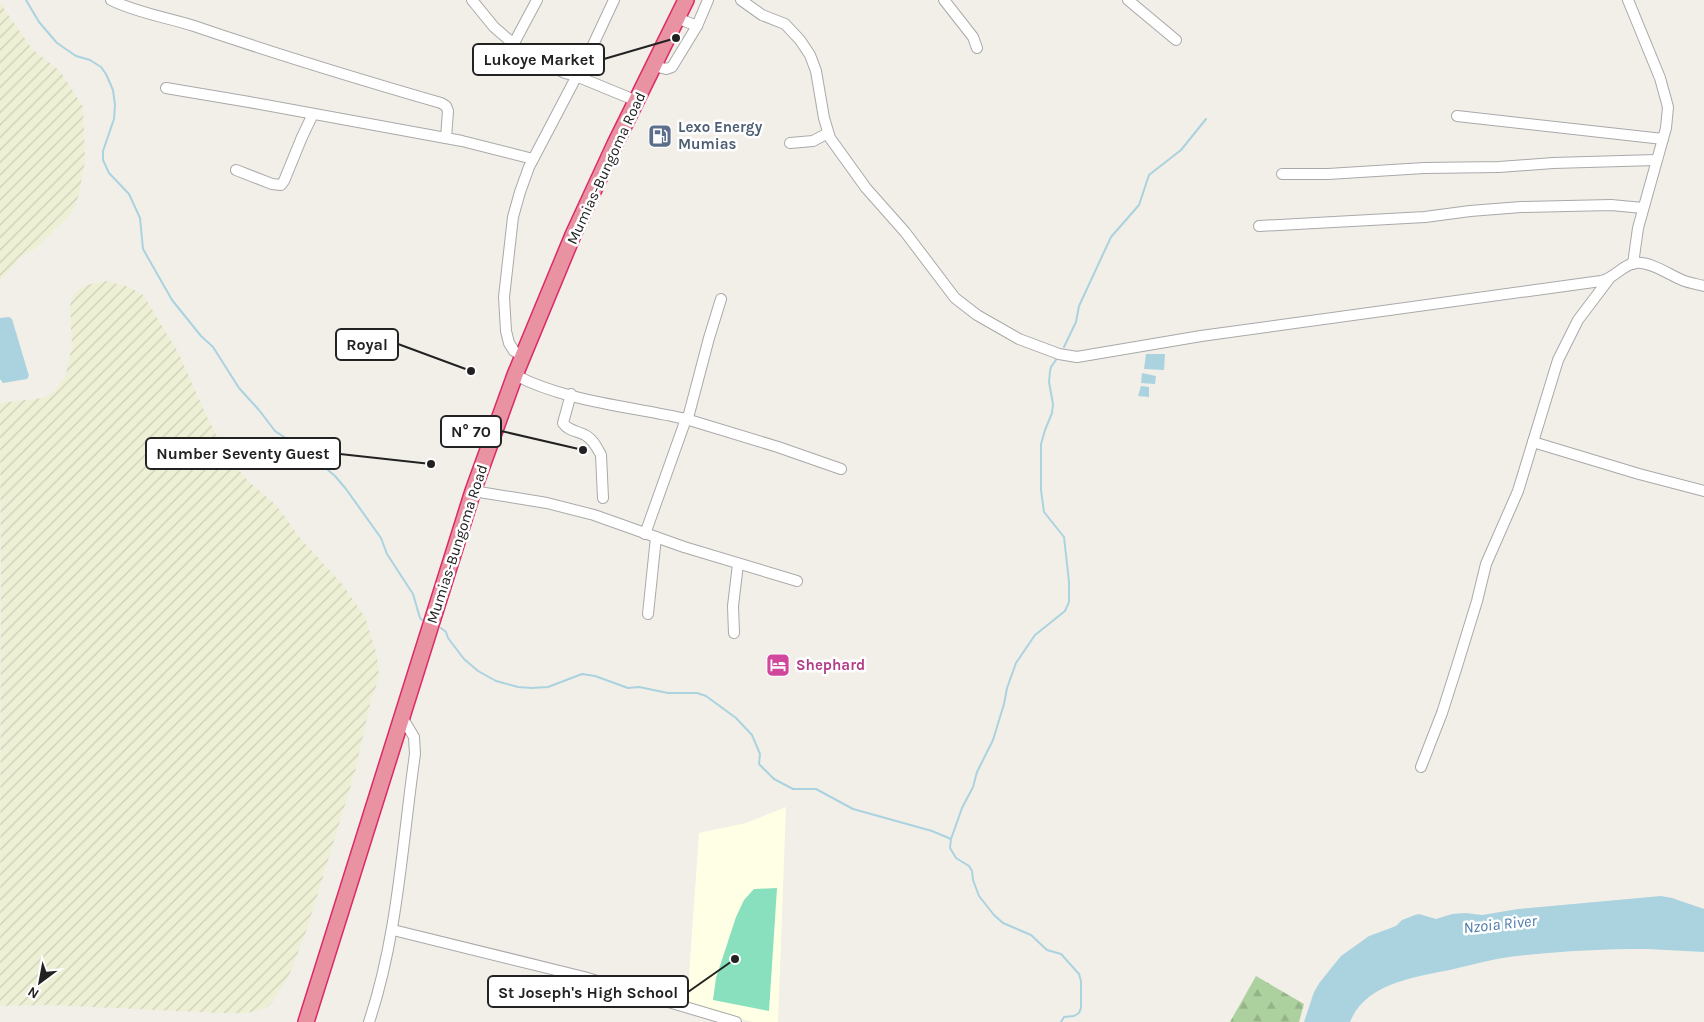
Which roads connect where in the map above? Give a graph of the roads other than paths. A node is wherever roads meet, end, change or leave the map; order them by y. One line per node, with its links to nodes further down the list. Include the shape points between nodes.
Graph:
1 (111, 0): 23 (street, via 140,12 441,103 448,108)
2 (472, 0): 14 (street)
3 (537, 0): 14 (street)
4 (614, 0): 17 (street)
5 (686, 0): 11 (highway, Mumias-Bungoma Road)
6 (708, 0): 12 (street)
7 (741, 0): 22 (street, via 785,24 810,55)
8 (944, 0): 15 (street, via 973,37)
9 (1128, 0): 13 (street)
10 (1628, 0): 24 (street, via 1666,94 1668,117)
11 (677, 18): 12 (street); 16 (highway, Mumias-Bungoma Road)
12 (696, 26): 16 (street, via 672,67)
13 (1176, 40)
14 (513, 45): 17 (street, via 549,66)
15 (977, 48)
16 (654, 66): 19 (highway, Mumias-Bungoma Road)
17 (576, 76): 19 (street); 26 (street)
18 (166, 88): 20 (street)
19 (637, 101): 36 (highway, Mumias-Bungoma Road, via 573,235)
20 (314, 114): 23 (street); 28 (street, via 281,185)
21 (1457, 116): 24 (street)
22 (828, 133): 25 (street, via 813,141); 33 (street, via 866,188 905,232 955,298 1018,339 1066,356)
23 (446, 138): 26 (street)
24 (1663, 139): 27 (street)
25 (790, 143)
26 (533, 158): 36 (street, via 513,217 504,297 509,343)
27 (1656, 160): 29 (street); 30 (street)
28 (236, 170)
29 (1282, 174)
30 (1643, 208): 31 (street, via 1530,206 1425,217); 32 (street)
31 (1259, 226)
32 (1633, 264): 33 (street); 34 (street, via 1644,263)
33 (1609, 279): 40 (street, via 1578,320 1558,360)
34 (1704, 286)
35 (721, 299): 39 (street)
36 (523, 356): 37 (highway, Mumias-Bungoma Road)
37 (516, 375): 38 (street, via 542,387); 42 (highway, Mumias-Bungoma Road)
38 (571, 394): 39 (street); 44 (street, via 564,425 584,435 601,455)
39 (686, 419): 41 (street); 45 (street)
40 (1533, 442): 43 (street); 52 (street, via 1518,491 1486,564 1460,658)
41 (841, 469)
42 (473, 491): 45 (street, via 556,505); 51 (highway, Mumias-Bungoma Road)
43 (1704, 491)
44 (603, 498)
45 (645, 534): 46 (street)
46 (656, 537): 47 (street); 49 (street)
47 (738, 564): 48 (street); 50 (street)
48 (797, 581)
49 (648, 614)
50 (734, 634)
51 (402, 717): 53 (street, via 416,747); 54 (highway, Mumias-Bungoma Road)
52 (1421, 767)
53 (393, 930): 55 (street); 56 (street, via 584,977)
54 (306, 1022)
55 (369, 1022)
56 (736, 1022)

